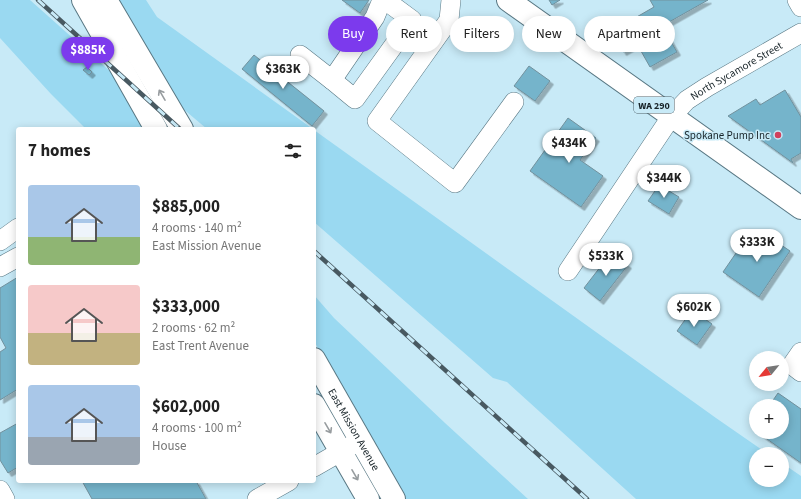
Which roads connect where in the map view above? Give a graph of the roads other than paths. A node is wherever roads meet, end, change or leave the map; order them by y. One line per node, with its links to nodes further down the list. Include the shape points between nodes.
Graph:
1 (83, 0): 13 (main road)
2 (106, 0): 14 (main road, one-way to 2)
3 (383, 0): 10 (street, via 375,17); 10 (street, via 412,20 355,99)
4 (451, 0): 11 (street, via 449,20 377,121 454,183)
5 (508, 0): 12 (main road, WA 290)
6 (797, 0): 7 (street)
7 (801, 7)
8 (801, 33): 12 (street, North Sycamore Street, via 707,87 687,100)
9 (300, 55): 10 (street)
10 (332, 80)
11 (514, 102)
12 (671, 116): 15 (main road, WA 290); 20 (street, North Sycamore Street)
13 (155, 127)
14 (181, 127)
15 (801, 208)
16 (16, 229): 17 (street)
17 (0, 241)
18 (16, 258): 19 (street)
19 (0, 267)
20 (568, 271)
21 (801, 352): 23 (street, via 792,365)
22 (316, 363): 25 (main road, East Mission Avenue)
23 (801, 372)
24 (316, 408): 26 (main road, East Mission Avenue, one-way to 26)
25 (360, 441): 26 (street); 33 (main road, East Mission Avenue)
26 (341, 452): 27 (street); 32 (main road, East Mission Avenue, one-way to 32)
27 (316, 466)
28 (285, 483): 31 (street)
29 (0, 490): 30 (street)
30 (5, 499)
31 (257, 499)
32 (368, 499)
33 (394, 499)

